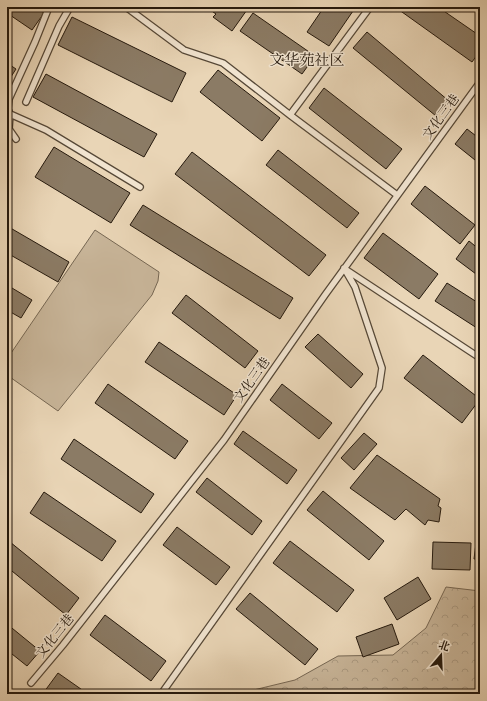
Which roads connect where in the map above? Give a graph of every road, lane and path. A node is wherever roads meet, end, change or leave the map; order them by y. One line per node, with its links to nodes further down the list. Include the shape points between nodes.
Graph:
1 (49, 7): 7 (lane, via 9,99)
2 (70, 7): 6 (lane, via 58,26)
3 (126, 7): 8 (lane, via 184,50 223,63)
4 (370, 7): 8 (lane)
5 (480, 82): 11 (lane, 文化三巷)
6 (26, 102)
7 (10, 114): 9 (lane, via 9,129); 10 (lane, via 46,130)
8 (290, 115): 11 (lane)
9 (16, 139)
10 (140, 187)
11 (397, 195): 12 (lane, 文化三巷)
12 (344, 268): 13 (lane); 14 (lane, 文化三巷, via 224,440); 15 (lane, via 355,287 382,368 379,388)
13 (480, 358)
14 (31, 683)
15 (164, 690)

